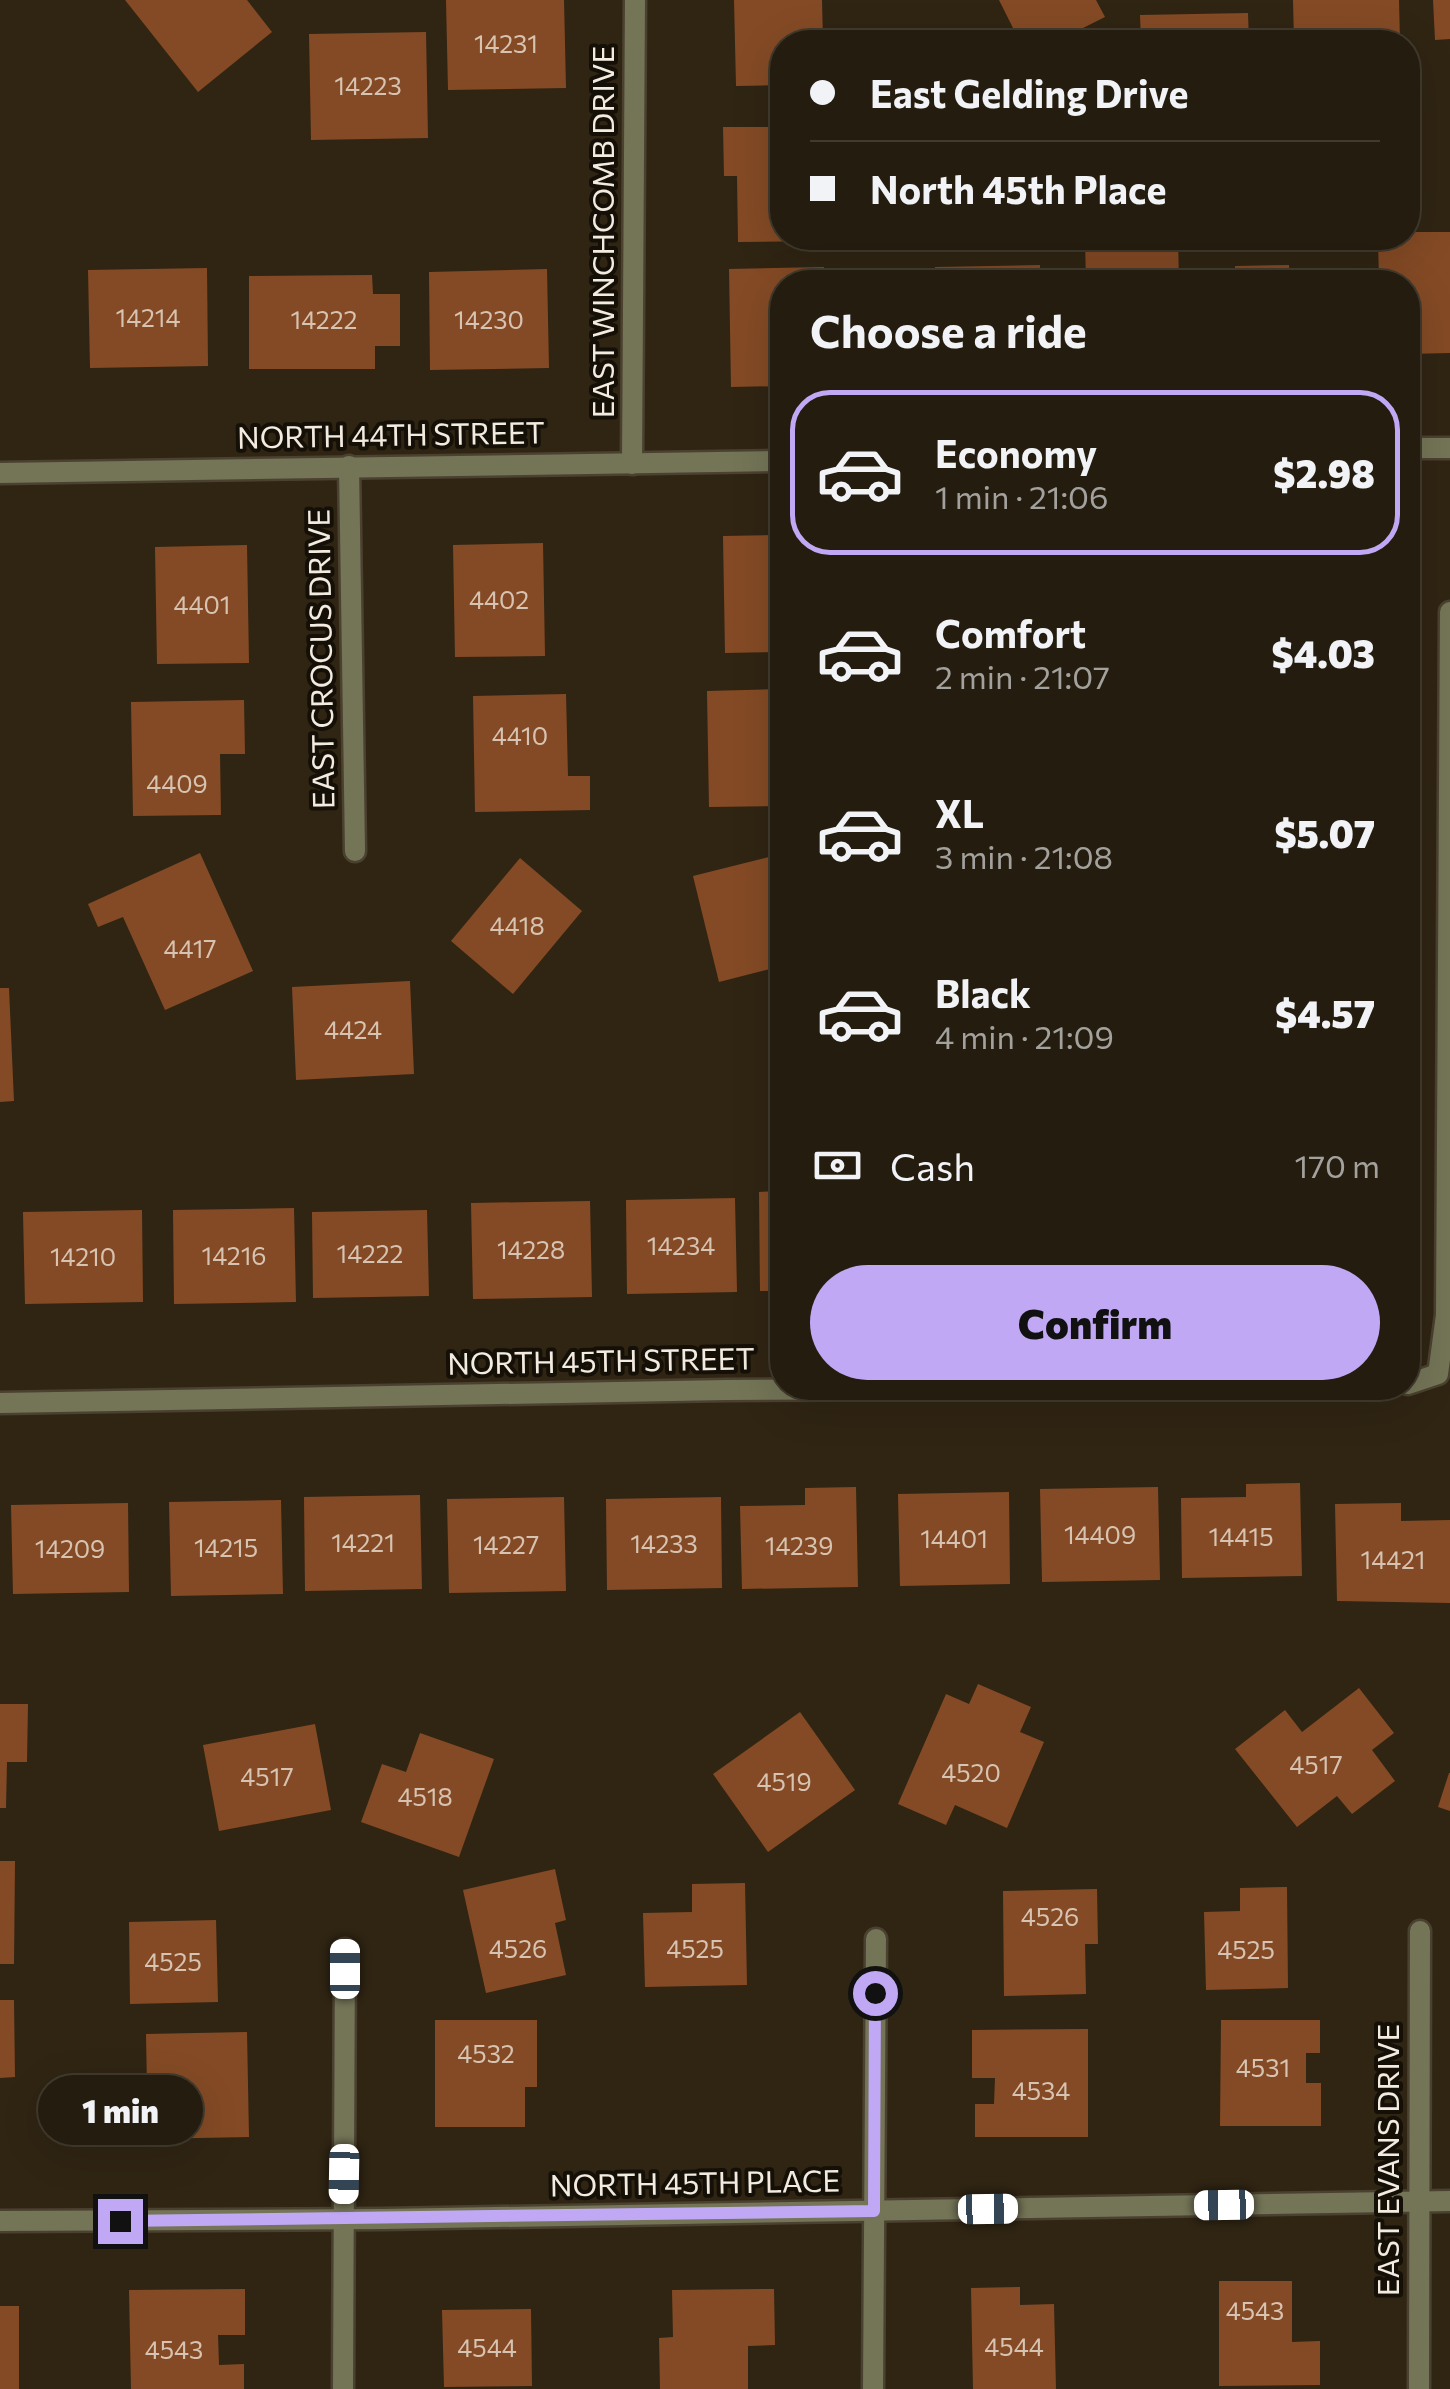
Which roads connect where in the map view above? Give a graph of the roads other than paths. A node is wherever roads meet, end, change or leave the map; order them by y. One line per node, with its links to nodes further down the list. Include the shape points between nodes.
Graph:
1 (635, 0): 5 (street, EAST WINCHCOMB DRIVE)
2 (1420, 448): 3 (street)
3 (1450, 448)
4 (770, 461): 5 (street, NORTH 44TH STREET)
5 (632, 464): 6 (street, NORTH 44TH STREET)
6 (348, 466): 7 (street, NORTH 44TH STREET); 9 (street, EAST CROCUS DRIVE)
7 (0, 472)
8 (1450, 612): 10 (street, via 1446,1315 1438,1374)
9 (355, 851)
10 (1420, 1380)
11 (770, 1390): 12 (street, NORTH 45TH STREET)
12 (0, 1402)
13 (1420, 1931): 17 (street, EAST EVANS DRIVE)
14 (876, 1939): 18 (street)
15 (345, 1949): 19 (street)
16 (1450, 2201): 17 (street, NORTH 45TH PLACE)
17 (1419, 2202): 18 (street, NORTH 45TH PLACE); 23 (street, EAST EVANS DRIVE)
18 (874, 2211): 19 (street, NORTH 45TH PLACE); 22 (street)
19 (344, 2219): 20 (street, NORTH 45TH PLACE); 21 (street)
20 (0, 2221)
21 (342, 2389)
22 (873, 2389)
23 (1419, 2389)

